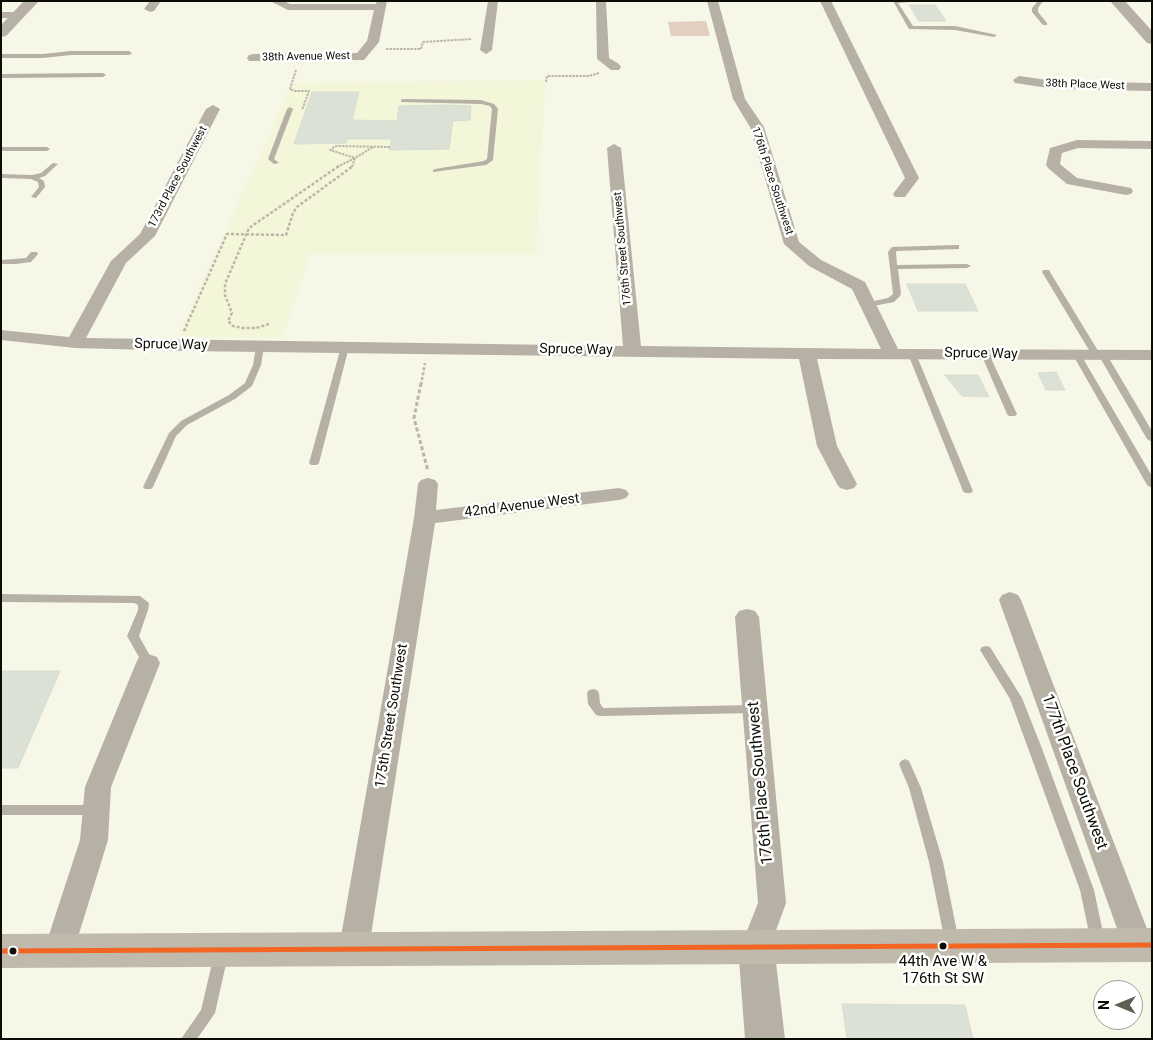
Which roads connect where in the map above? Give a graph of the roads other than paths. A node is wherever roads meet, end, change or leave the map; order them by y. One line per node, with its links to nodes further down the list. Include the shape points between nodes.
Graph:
1 (32, 1): 13 (street)
2 (275, 1): 11 (street, via 288,7)
3 (493, 1): 18 (street)
4 (601, 1): 22 (street, via 603,59)
5 (712, 1): 48 (street, 176th Place Southwest, via 739,99 757,127 792,244 815,263 859,286)
6 (825, 1): 40 (street, via 912,178)
7 (897, 1): 8 (lane); 16 (lane, via 912,28 955,28)
8 (918, 1)
9 (1041, 1): 14 (lane, via 1035,12)
10 (1117, 1): 17 (street)
11 (381, 4): 21 (street, 38th Avenue West, via 373,42 364,52)
12 (1, 15): 13 (street)
13 (19, 15): 15 (street)
14 (1045, 24)
15 (1, 33)
16 (994, 35)
17 (1152, 40)
18 (486, 50)
19 (129, 53): 20 (lane)
20 (1, 56)
21 (253, 58)
22 (610, 70)
23 (103, 75): 24 (lane)
24 (1, 76)
25 (1019, 80): 26 (street, 38th Place West, via 1055,85)
26 (1152, 87)
27 (402, 101): 36 (lane, via 481,102 495,109 490,160)
28 (212, 109): 50 (street, 173rd Place Southwest, via 147,236 119,261)
29 (290, 109): 34 (lane, via 272,159)
30 (1152, 145): 39 (street, via 1077,144 1055,151 1053,165 1072,181)
31 (1, 148): 32 (lane)
32 (47, 148)
33 (614, 148): 53 (street, 176th Street Southwest)
34 (276, 163)
35 (55, 164): 38 (lane, via 43,175)
36 (435, 171)
37 (1, 176): 38 (lane)
38 (32, 177): 41 (lane, via 41,181 42,187)
39 (1126, 191)
40 (900, 194)
41 (34, 197)
42 (956, 247): 46 (lane, via 895,249 892,252)
43 (34, 254): 44 (lane, via 28,260)
44 (1, 262)
45 (967, 266): 46 (lane)
46 (894, 267): 48 (lane, via 898,290 895,298)
47 (1046, 272): 59 (lane)
48 (868, 305): 55 (street, 176th Place Southwest)
49 (1, 335): 50 (street, Spruce Way)
50 (75, 343): 51 (street, Spruce Way)
51 (260, 347): 52 (street, Spruce Way); 67 (lane, via 249,384 184,423 172,435)
52 (345, 348): 53 (street, Spruce Way); 63 (lane)
53 (632, 350): 54 (street, Spruce Way)
54 (807, 354): 55 (street, Spruce Way); 65 (street, via 827,446)
55 (892, 354): 56 (street, Spruce Way)
56 (912, 354): 57 (street, Spruce Way); 68 (lane)
57 (985, 354): 58 (street, Spruce Way); 61 (lane)
58 (1077, 355): 59 (street, Spruce Way); 66 (lane)
59 (1100, 355): 60 (street, Spruce Way); 62 (lane)
60 (1152, 355)
61 (1012, 414)
62 (1152, 439)
63 (314, 463)
64 (428, 484): 70 (street, 175th Street Southwest)
65 (847, 484)
66 (1152, 485)
67 (148, 487)
68 (968, 491)
69 (620, 494): 70 (street, 42nd Avenue West)
70 (425, 518): 85 (street, 175th Street Southwest)
71 (1, 598): 75 (lane, via 136,599 144,603 133,636)
72 (1010, 600): 82 (street, 177th Place Southwest)
73 (747, 617): 77 (street, 176th Place Southwest)
74 (986, 650): 81 (lane, via 1016,698 1035,746 1087,890)
75 (148, 663): 80 (street, via 98,787)
76 (593, 693): 77 (lane, via 594,704 600,712)
77 (754, 709): 83 (street, 176th Place Southwest, via 772,903)
78 (905, 764): 84 (lane, via 936,862)
79 (1, 810): 80 (lane)
80 (96, 810): 87 (street, via 94,840)
81 (1099, 945): 82 (main road); 84 (main road)
82 (1145, 945)
83 (756, 946): 84 (main road); 85 (main road); 90 (street)
84 (952, 946)
85 (354, 948): 86 (main road)
86 (222, 949): 87 (main road); 89 (lane, via 208,1013)
87 (59, 950): 88 (main road)
88 (1, 951)
89 (188, 1039)
90 (765, 1039)

